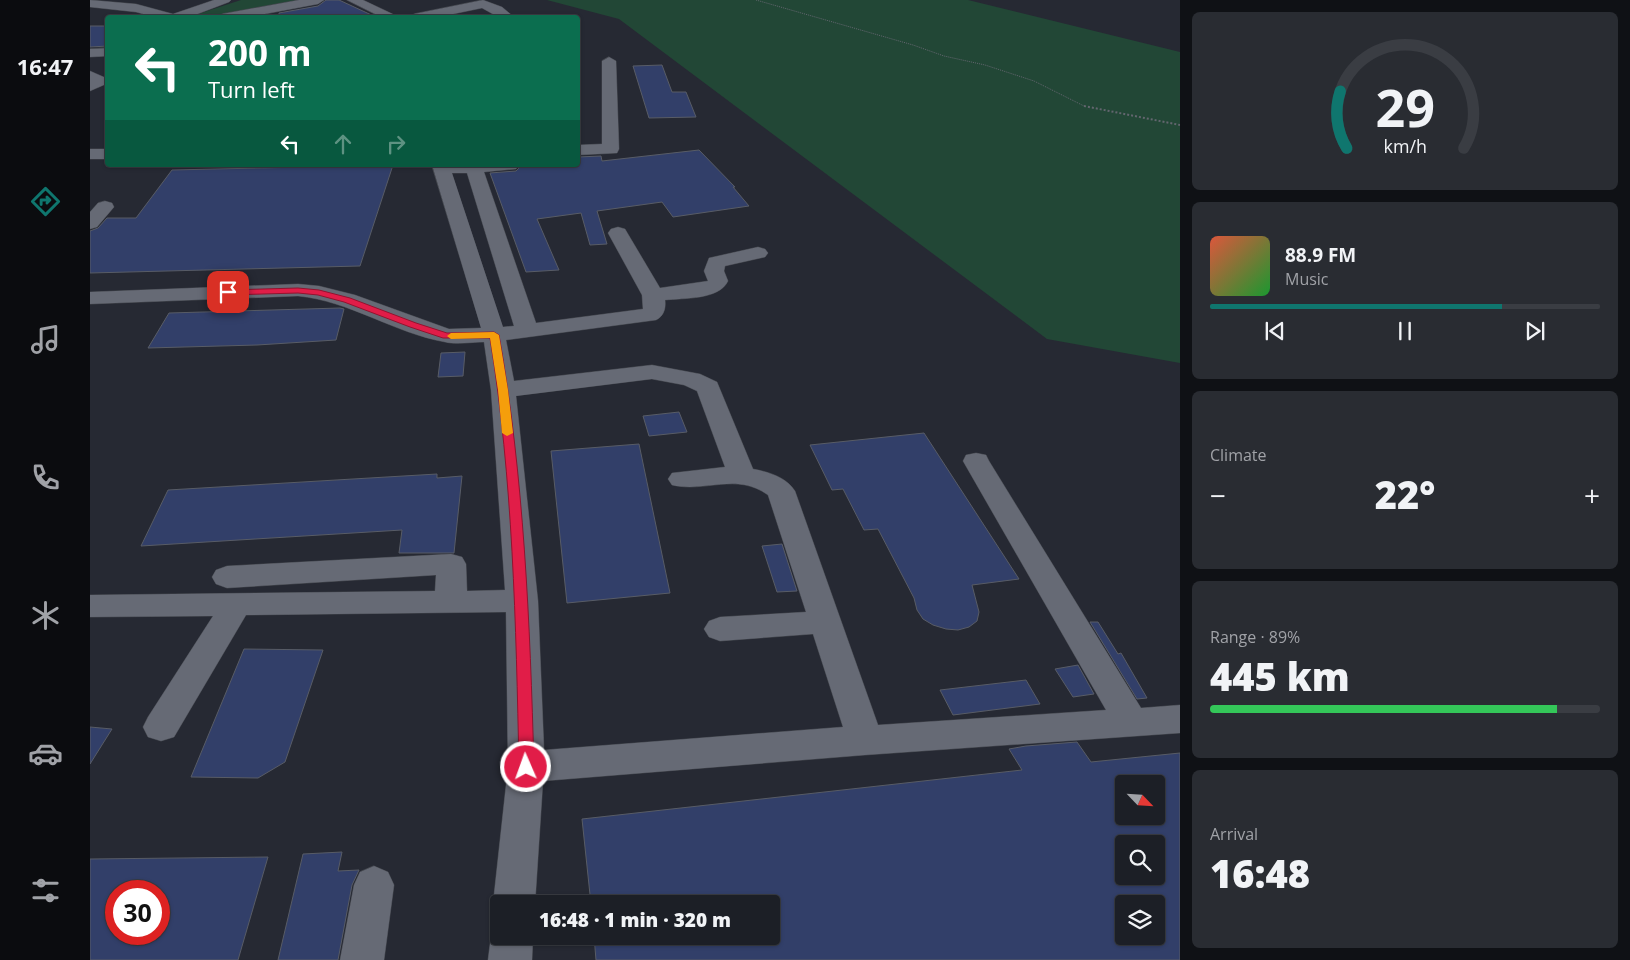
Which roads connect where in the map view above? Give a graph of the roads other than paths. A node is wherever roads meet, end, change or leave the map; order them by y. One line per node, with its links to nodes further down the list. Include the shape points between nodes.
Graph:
1 (96, 0): 6 (street)
2 (225, 0): 13 (street)
3 (318, 0): 14 (street)
4 (353, 0): 15 (street)
5 (383, 0): 16 (street)
6 (90, 2): 12 (street)
7 (417, 3): 9 (street)
8 (90, 9): 11 (street)
9 (440, 12): 10 (street); 17 (street)
10 (457, 13): 18 (street, via 483,4)
11 (126, 15)
12 (163, 15)
13 (182, 15)
14 (238, 15)
15 (388, 15)
16 (413, 15)
17 (426, 15)
18 (505, 15)
19 (105, 53): 20 (street)
20 (90, 60)
21 (609, 61): 24 (street, via 616,86 608,121 611,149)
22 (90, 75): 23 (street, via 101,81)
23 (90, 88)
24 (580, 150)
25 (90, 154): 26 (street)
26 (105, 154)
27 (486, 167): 29 (street)
28 (442, 168): 29 (street); 37 (street)
29 (474, 168): 36 (street)
30 (105, 207): 31 (street)
31 (90, 223)
32 (618, 233): 34 (street)
33 (758, 253): 34 (street, via 716,262 714,271 718,281 710,288)
34 (653, 296): 36 (street, via 655,306 648,315)
35 (90, 298): 37 (street, via 298,290 347,300 447,336)
36 (527, 330): 37 (street)
37 (494, 335): 38 (street)
38 (503, 390): 40 (street, via 652,372 691,379 708,387); 43 (street)
39 (976, 461): 48 (street)
40 (742, 475): 41 (street); 45 (street, via 761,478 781,491)
41 (682, 479)
42 (232, 591): 43 (street, via 451,602); 44 (street); 49 (street)
43 (522, 601): 51 (street)
44 (90, 606)
45 (826, 622): 46 (street); 50 (street)
46 (720, 629)
47 (1180, 719): 48 (street)
48 (1131, 722): 50 (street)
49 (161, 727)
50 (865, 740): 51 (street)
51 (526, 767): 53 (street)
52 (374, 885): 55 (street)
53 (515, 895)
54 (511, 945): 56 (street)
55 (362, 960)
56 (510, 960)

